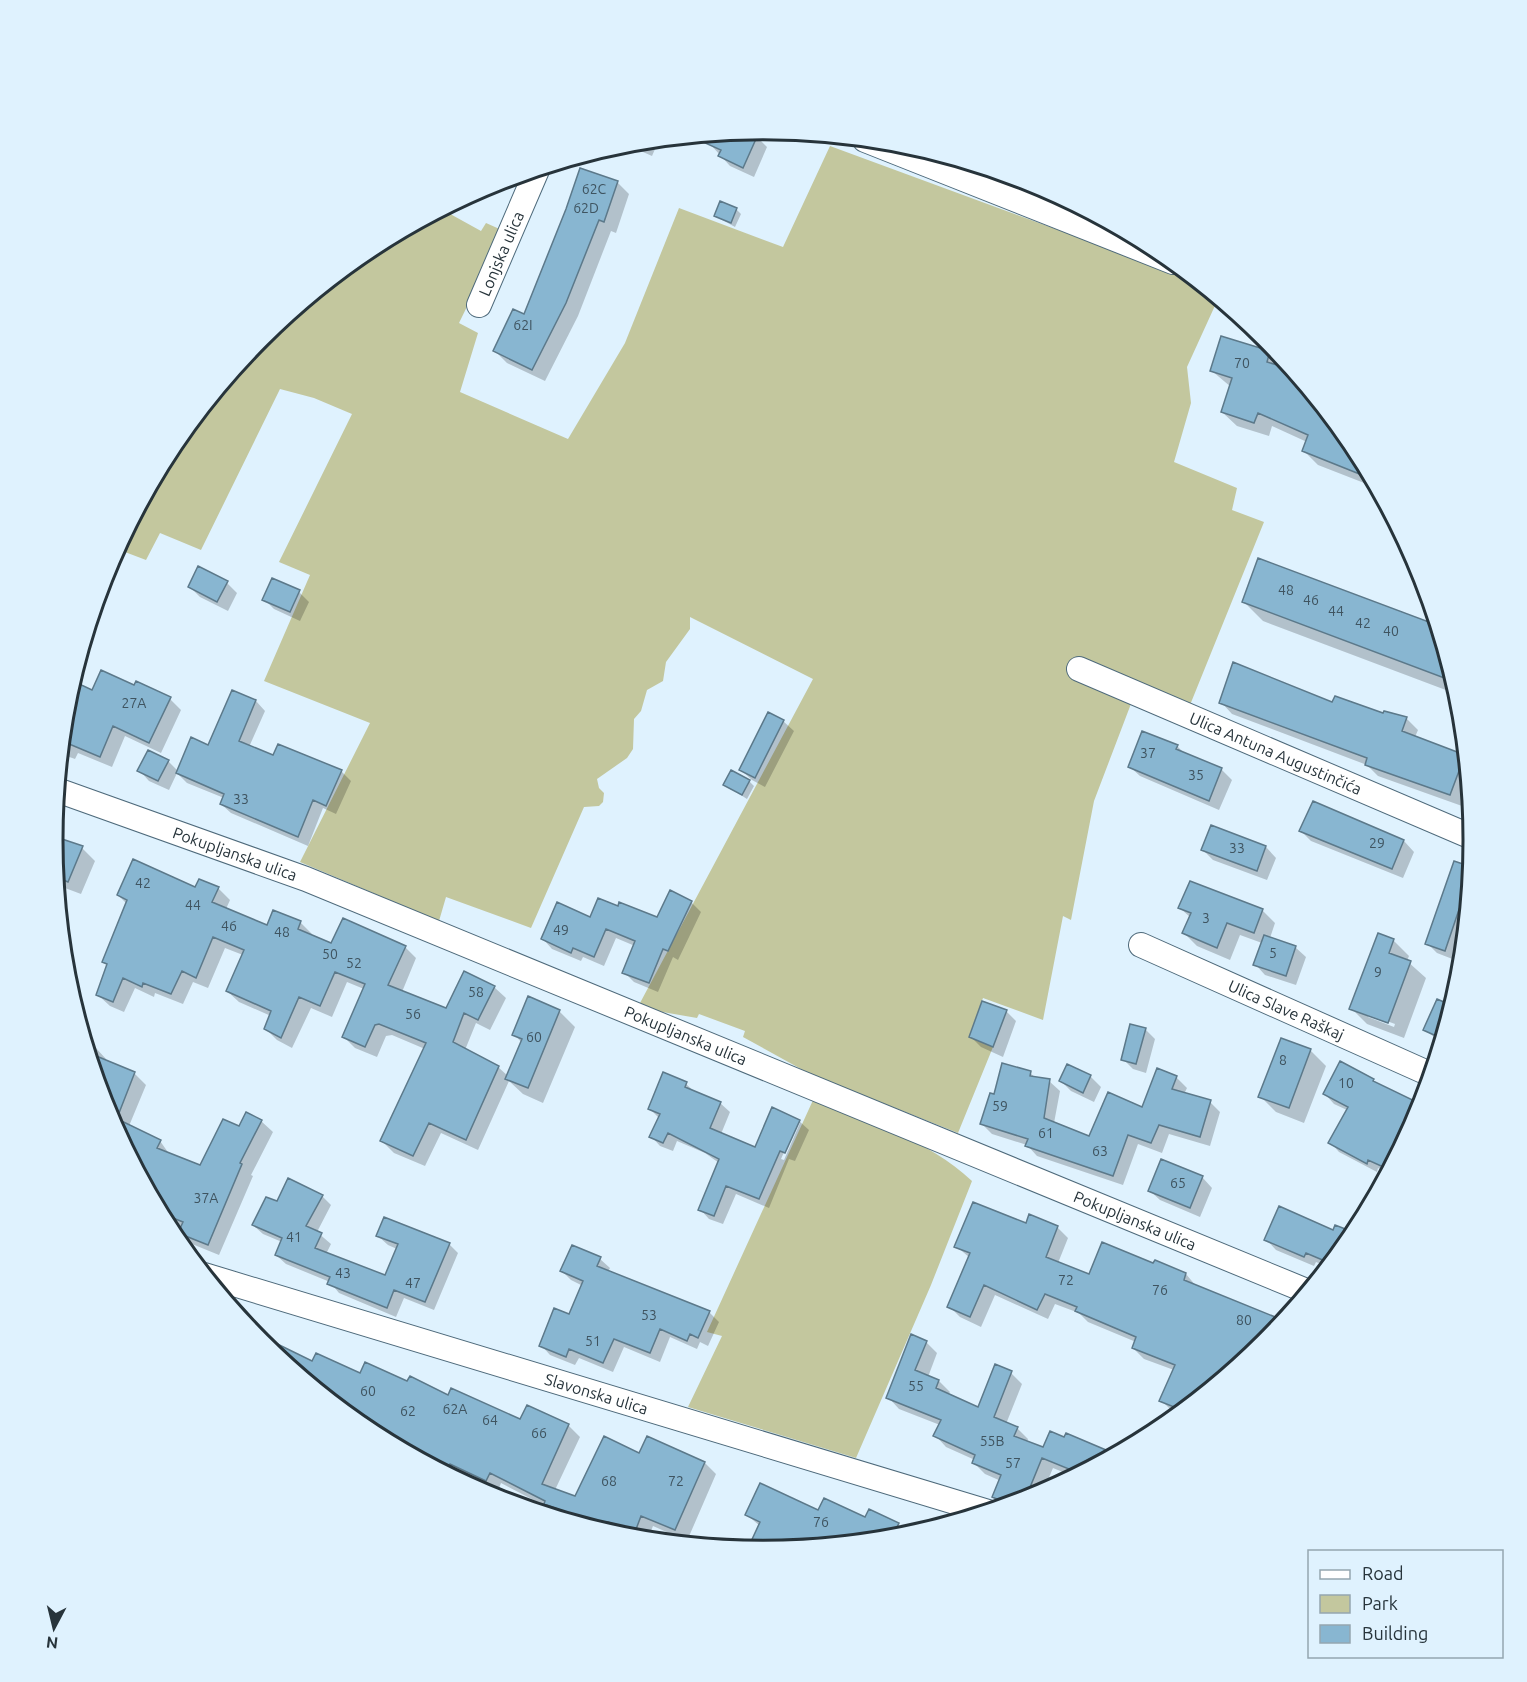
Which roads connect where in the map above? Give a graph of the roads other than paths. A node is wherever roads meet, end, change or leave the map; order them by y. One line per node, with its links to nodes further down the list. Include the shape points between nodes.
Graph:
1 (901, 154): 3 (street)
2 (533, 180): 4 (street, Lonjska ulica)
3 (1133, 246)
4 (479, 305)
5 (1079, 669): 7 (street, Ulica Antuna Augustinčića)
6 (64, 793): 11 (street, Pokupljanska ulica, via 306,879)
7 (1464, 834)
8 (1141, 945): 9 (street, Ulica Slave Raškaj)
9 (1425, 1072)
10 (218, 1279): 12 (street, Slavonska ulica)
11 (1301, 1289)
12 (976, 1508)

